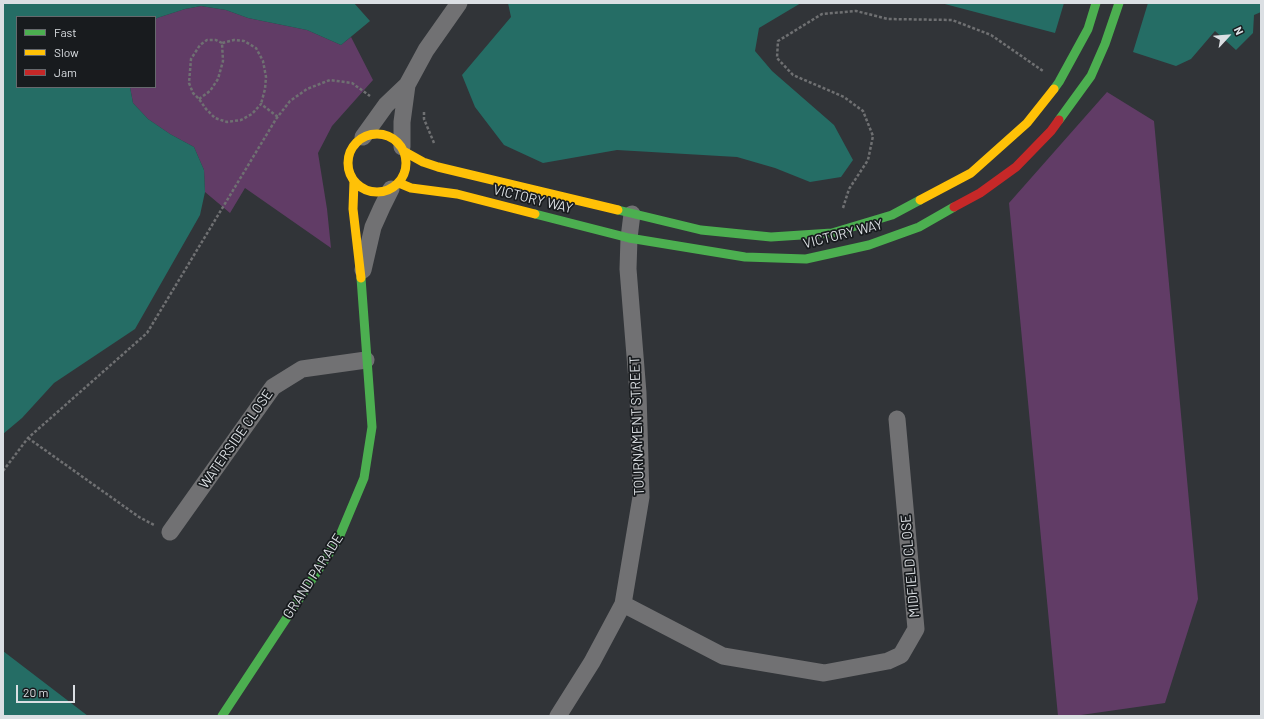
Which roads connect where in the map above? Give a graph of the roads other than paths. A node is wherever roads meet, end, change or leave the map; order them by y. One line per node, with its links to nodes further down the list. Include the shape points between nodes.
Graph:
1 (458, 3): 4 (street, via 426,50)
2 (1096, 3): 9 (street, VICTORY WAY, via 1088,29 1059,82 1027,123 971,173 892,215 832,233 771,237 701,230)
3 (1119, 3): 10 (street, VICTORY WAY, via 1091,76 1052,131 1016,167 980,193 919,227 869,245 806,259 745,257)
4 (407, 85): 5 (street, via 386,105); 6 (street, via 402,122)
5 (363, 137): 6 (street, via 383,134 392,138); 7 (street, via 355,143 350,152 349,172)
6 (404, 150): 8 (street, via 407,164 404,174); 9 (street, VICTORY WAY, via 423,162 438,167)
7 (354, 181): 8 (street, via 371,192 382,192); 11 (street, GRAND PARADE, via 353,209)
8 (395, 186): 10 (street, VICTORY WAY, via 457,194); 11 (street, GRAND PARADE, via 373,227)
9 (632, 214): 10 (street, TOURNAMENT STREET)
10 (629, 238): 15 (street, TOURNAMENT STREET, via 628,269 638,393 641,497)
11 (361, 278): 12 (street, GRAND PARADE)
12 (366, 360): 14 (street, WATERSIDE CLOSE, via 302,369 272,387); 16 (street, GRAND PARADE, via 372,427 364,478 352,510 338,540)
13 (897, 419): 15 (street, MIDFIELD CLOSE, via 916,629 901,655 888,661 824,673 724,656)
14 (170, 532)
15 (623, 604): 17 (street, TOURNAMENT STREET, via 592,662)
16 (222, 716)
17 (558, 716)

